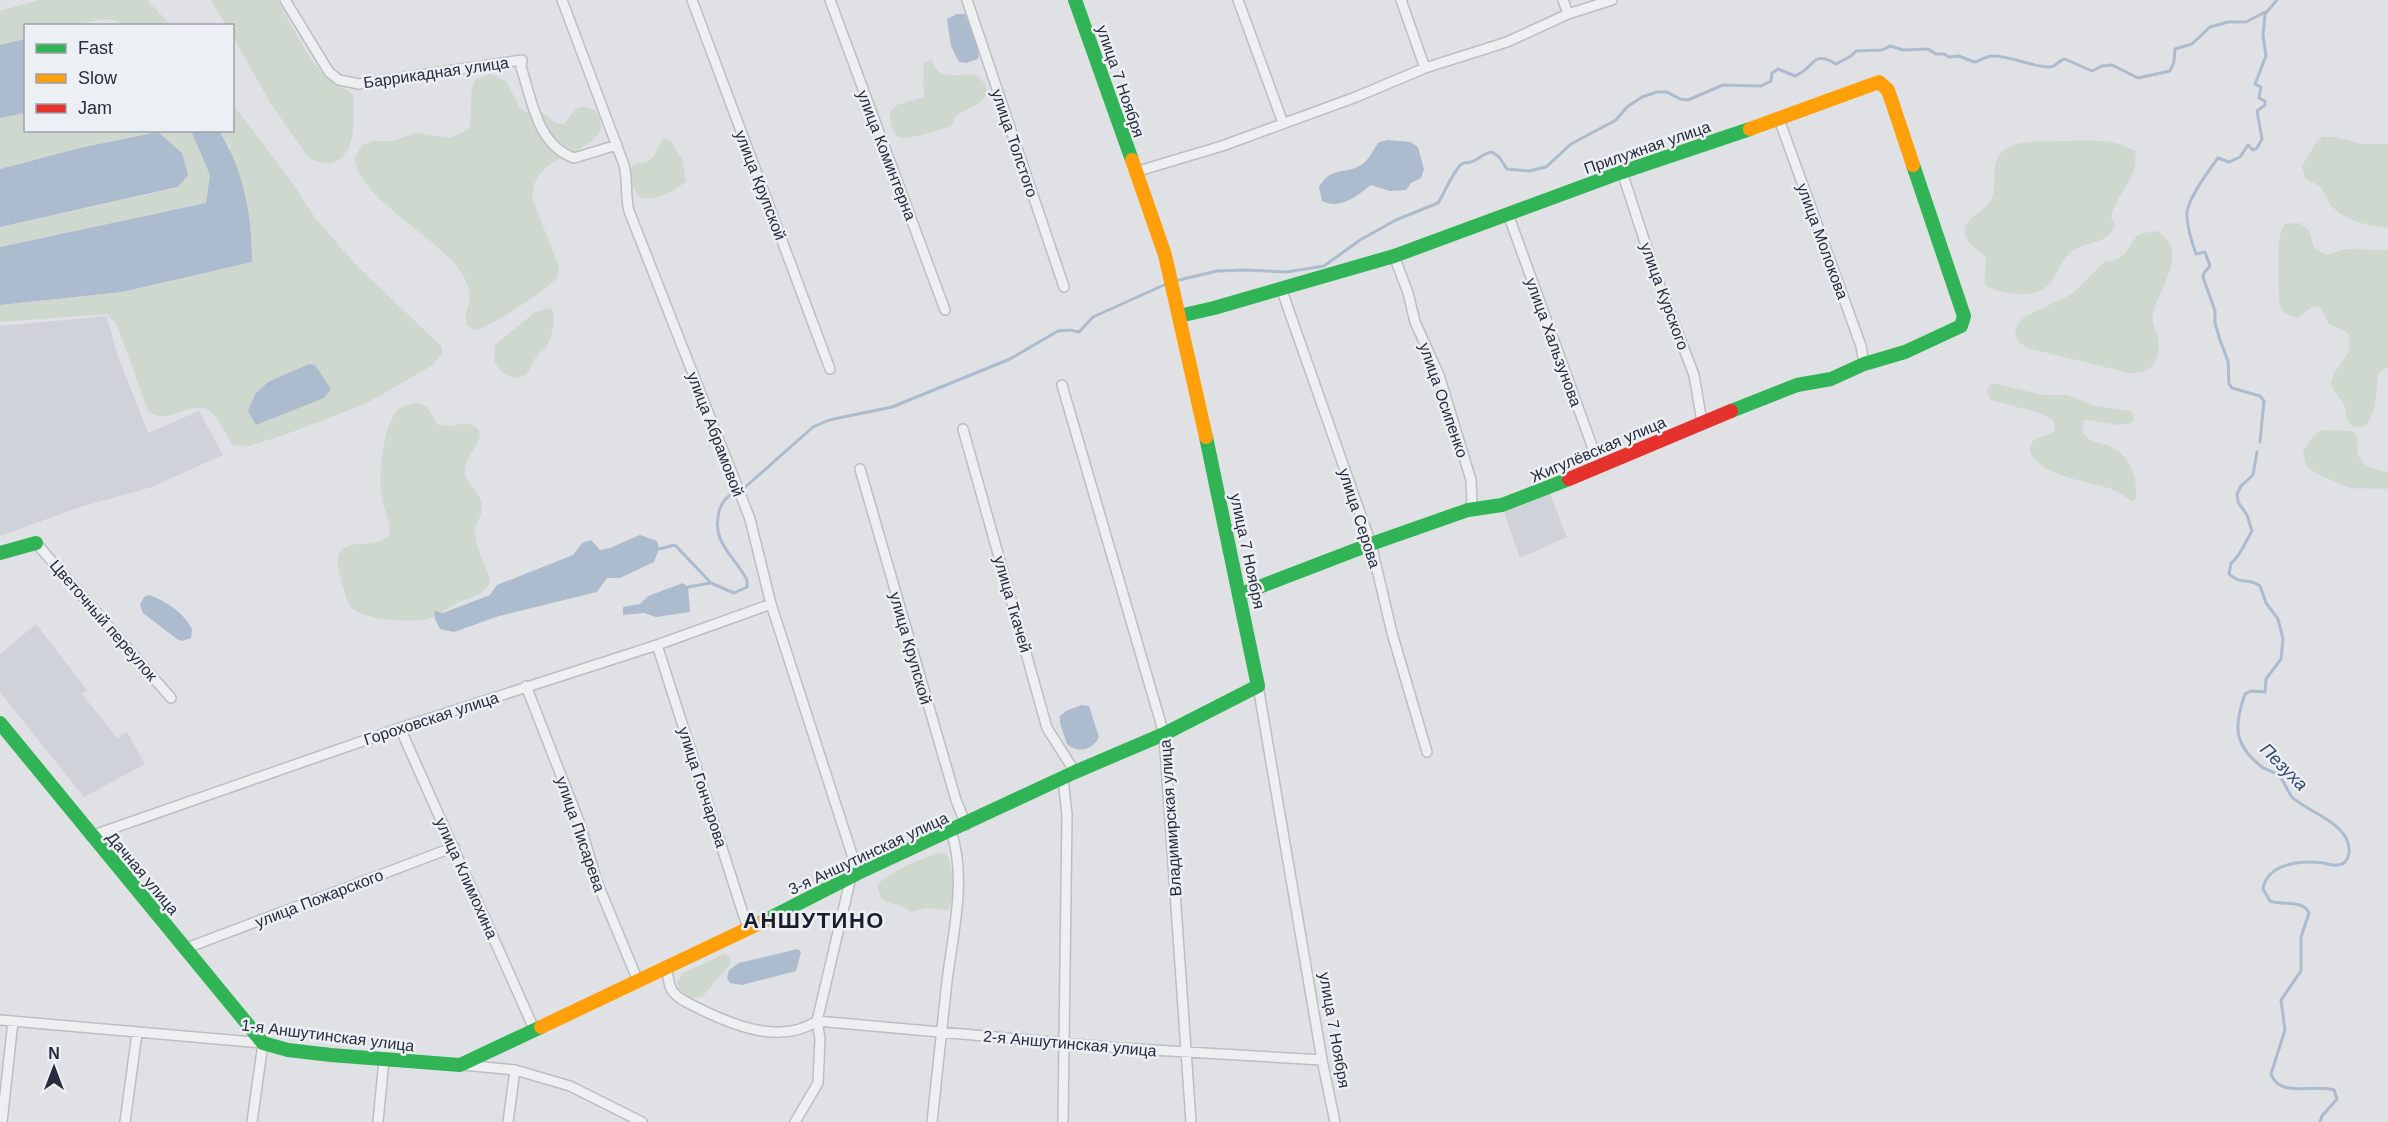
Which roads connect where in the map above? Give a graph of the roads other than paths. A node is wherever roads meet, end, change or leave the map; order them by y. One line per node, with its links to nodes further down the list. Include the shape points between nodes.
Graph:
1 (285, 0): 15 (street, Баррикадная улица, via 329,72 339,80 359,84 522,60 521,67 549,142 574,158)
2 (562, 0): 15 (street, улица Абрамовой)
3 (692, 0): 26 (street, улица Крупской)
4 (830, 0): 22 (street, улица Коминтерна)
5 (967, 0): 20 (street, улица Толстого)
6 (1075, 0): 16 (street, улица 7 Ноября)
7 (1238, 0): 14 (street)
8 (1401, 0): 12 (street)
9 (1563, 0): 11 (street)
10 (1612, 0): 11 (street)
11 (1568, 14): 12 (street, via 1507,42)
12 (1425, 68): 14 (street)
13 (1779, 119): 17 (street, Прилужная улица); 24 (street, Прилужная улица, via 1873,83 1885,85); 25 (street, улица Молокова, via 1862,346)
14 (1283, 123): 16 (street)
15 (617, 145): 37 (street, улица Абрамовой, via 627,176 629,211 750,519)
16 (1135, 172): 23 (street, улица 7 Ноября, via 1165,255)
17 (1622, 172): 18 (street, Прилужная улица); 28 (street, улица Курского, via 1694,375)
18 (1508, 214): 19 (street, Прилужная улица); 31 (street, улица Хальзунова, via 1591,444)
19 (1394, 256): 21 (street, Прилужная улица); 32 (street, улица Осипенко, via 1415,322 1439,375 1471,480 1472,502)
20 (1064, 286)
21 (1281, 288): 23 (street, Прилужная улица); 34 (street, улица Серова)
22 (945, 310)
23 (1179, 316): 36 (street, улица 7 Ноября)
24 (1964, 324): 25 (street, Жигулёвская улица, via 1905,351)
25 (1864, 364): 28 (street, Жигулёвская улица)
26 (830, 369)
27 (1062, 384): 44 (street, Владимирская улица)
28 (1702, 422): 31 (street, Жигулёвская улица)
29 (963, 429): 46 (street, улица Ткачей, via 1047,728)
30 (860, 469): 47 (street, улица Крупской)
31 (1593, 470): 32 (street, Жигулёвская улица, via 1502,505)
32 (1468, 510): 34 (street, Жигулёвская улица)
33 (36, 543): 35 (street); 41 (street, Цветочный переулок)
34 (1371, 544): 36 (street, Жигулёвская улица); 45 (street, улица Серова)
35 (0, 552)
36 (1241, 594): 40 (street, улица 7 Ноября)
37 (771, 603): 38 (street, Гороховская улица); 51 (street, улица Абрамовой)
38 (657, 645): 39 (street, Гороховская улица); 52 (street, улица Гончарова)
39 (526, 686): 43 (street, Гороховская улица); 55 (street, улица Писарева, via 580,824 597,882)
40 (1258, 686): 44 (street, 3-я Аншутинская улица); 66 (street, улица 7 Ноября)
41 (171, 698)
42 (0, 723): 49 (street, Дачная улица)
43 (400, 728): 49 (street, Гороховская улица); 50 (street, улица Климохина)
44 (1164, 734): 46 (street, 3-я Аншутинская улица); 64 (street, Владимирская улица)
45 (1426, 752)
46 (1069, 775): 47 (street, 3-я Аншутинская улица); 63 (street, улица Ткачей)
47 (966, 825): 48 (street, 3-я Аншутинская улица)
48 (951, 831): 51 (street, 3-я Аншутинская улица); 60 (street, via 957,888)
49 (91, 836): 53 (street, Дачная улица)
50 (454, 847): 53 (street, улица Пожарского); 59 (street, улица Климохина)
51 (855, 875): 52 (street, 3-я Аншутинская улица); 58 (street)
52 (748, 929): 54 (street, 3-я Аншутинская улица)
53 (184, 949): 62 (street, Дачная улица)
54 (667, 967): 55 (street, 3-я Аншутинская улица); 58 (street, via 673,993 725,1021 750,1029 791,1032)
55 (638, 981): 59 (street, 3-я Аншутинская улица)
56 (0, 1020): 57 (street, 1-я Аншутинская улица)
57 (13, 1021): 61 (street, 1-я Аншутинская улица); 70 (street)
58 (817, 1021): 60 (street, 2-я Аншутинская улица); 76 (street, via 818,1083)
59 (534, 1029): 67 (street, 3-я Аншутинская улица)
60 (941, 1032): 63 (street, 2-я Аншутинская улица); 77 (street)
61 (137, 1033): 62 (street, 1-я Аншутинская улица); 71 (street)
62 (263, 1043): 65 (street, 1-я Аншутинская улица, via 288,1050); 72 (street)
63 (1065, 1043): 64 (street, 2-я Аншутинская улица); 78 (street, улица Ткачей)
64 (1187, 1053): 66 (street, 2-я Аншутинская улица); 79 (street, Владимирская улица)
65 (384, 1060): 67 (street, 1-я Аншутинская улица); 73 (street)
66 (1322, 1060): 80 (street, улица 7 Ноября)
67 (460, 1065): 68 (street, 1-я Аншутинская улица)
68 (515, 1070): 69 (street, 1-я Аншутинская улица, via 570,1086); 74 (street)
69 (624, 1118): 75 (street, 1-я Аншутинская улица)
70 (3, 1122)
71 (125, 1122)
72 (252, 1122)
73 (378, 1122)
74 (508, 1122)
75 (642, 1122)
76 (795, 1122)
77 (932, 1122)
78 (1063, 1122)
79 (1191, 1122)
80 (1335, 1122)

